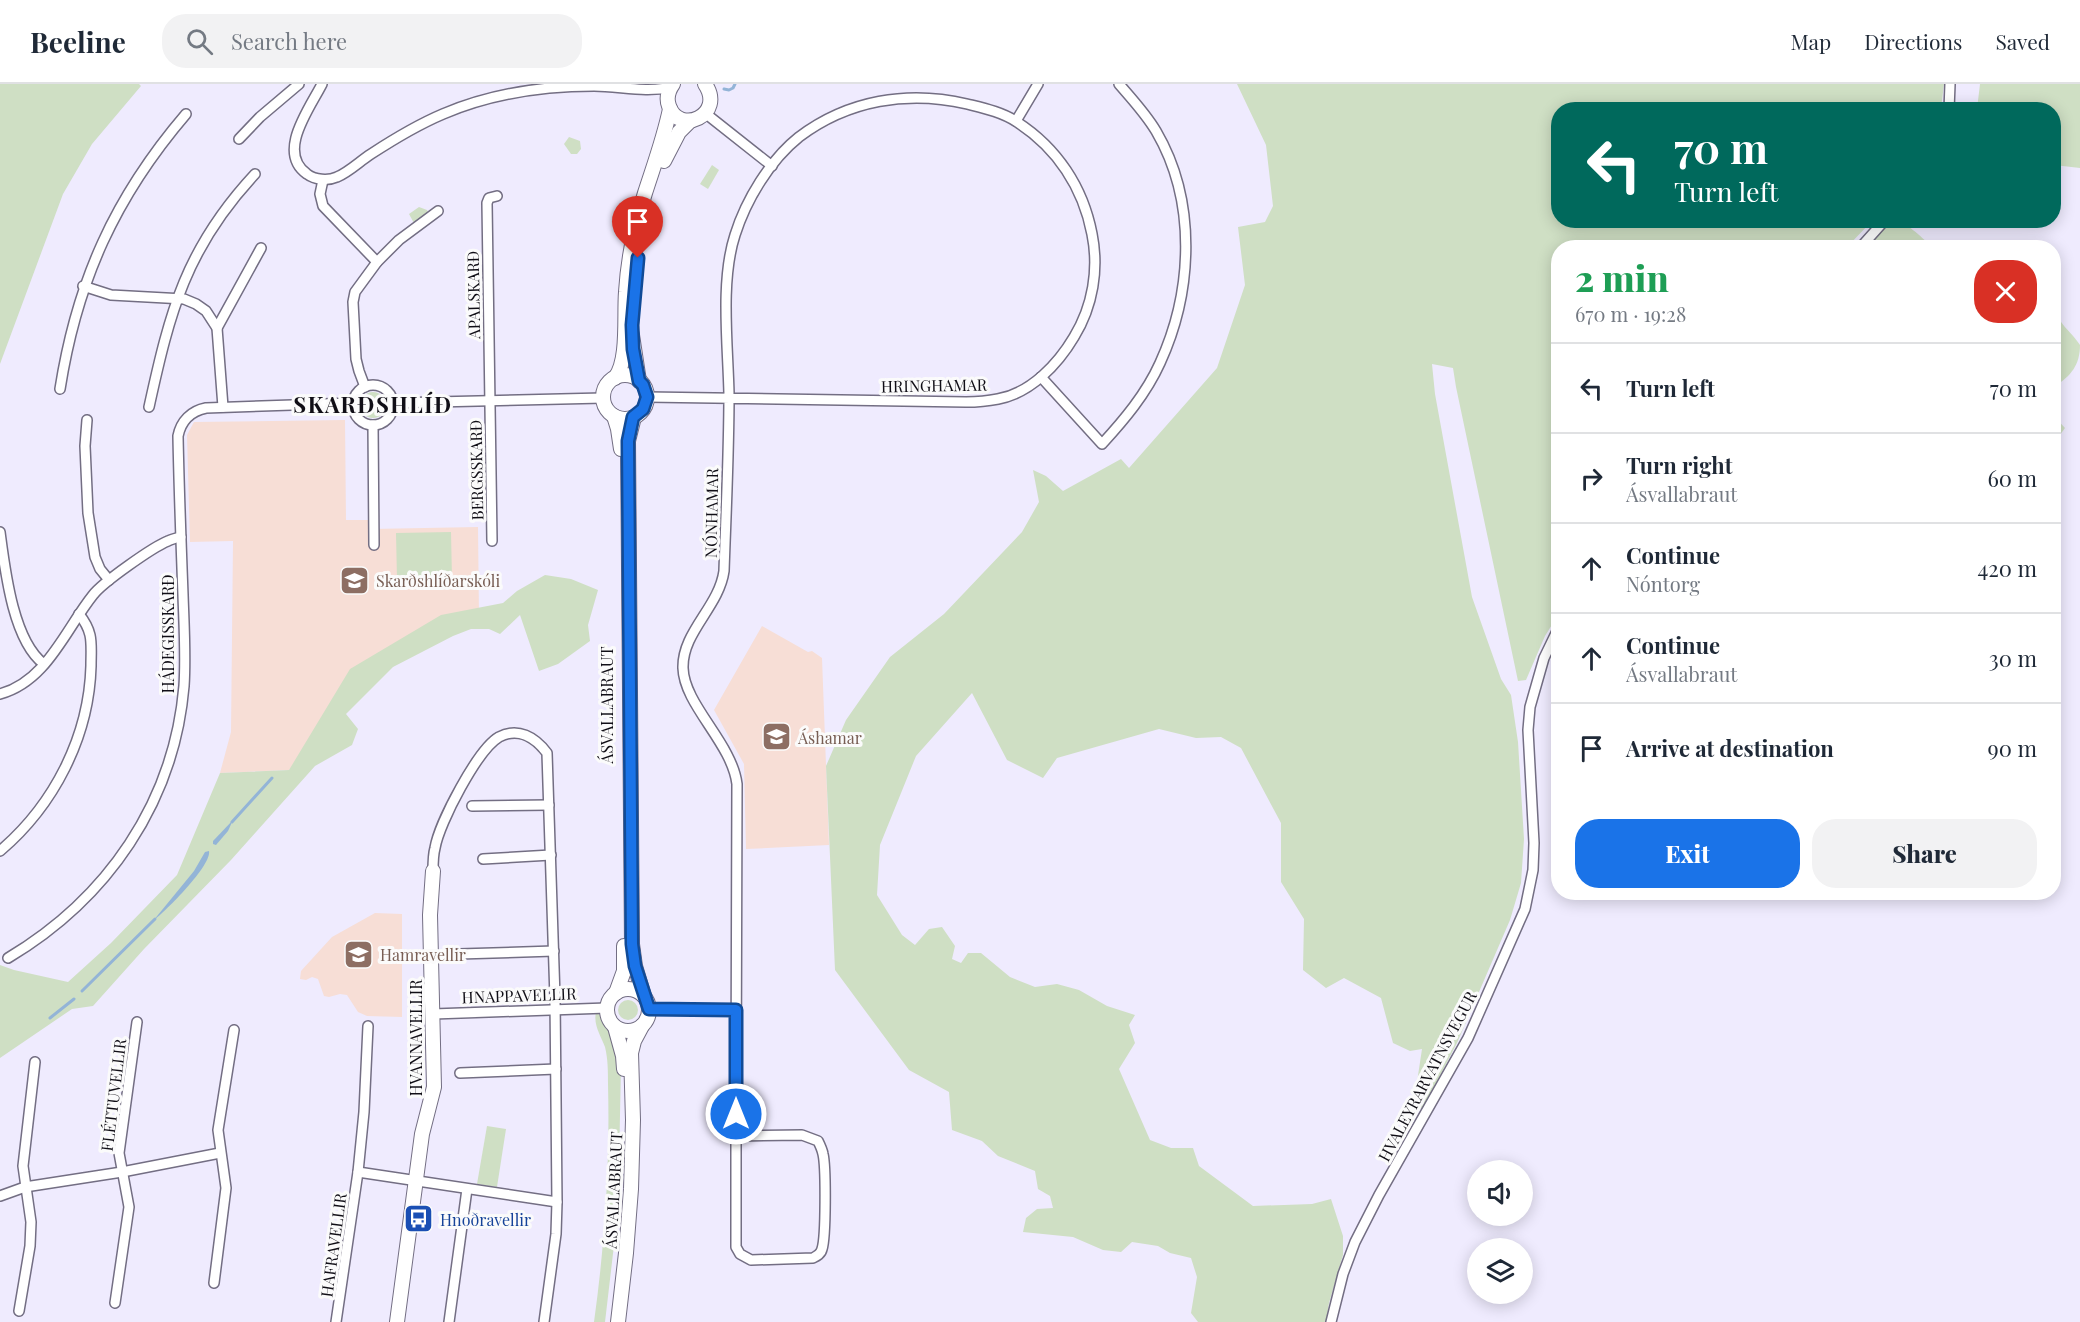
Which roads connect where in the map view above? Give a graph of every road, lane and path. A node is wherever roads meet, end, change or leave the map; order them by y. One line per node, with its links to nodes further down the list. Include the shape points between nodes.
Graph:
1 (298, 84): 15 (street)
2 (321, 84): 18 (street, via 298,131 294,149 296,161 304,171)
3 (1038, 84): 14 (street)
4 (1119, 84): 28 (street, via 1155,130 1170,160 1185,222 1186,258 1171,334 1159,364 1127,417 1102,444)
5 (1950, 84): 9 (street)
6 (672, 85): 8 (street); 10 (main road)
7 (710, 88): 11 (main road)
8 (650, 91): 10 (street); 18 (street, via 557,87 473,103 409,130 337,178)
9 (1949, 102)
10 (669, 106): 13 (main road, via 678,118); 29 (main road, via 631,251 623,365)
11 (705, 113): 13 (main road); 16 (street)
12 (186, 114): 25 (street, via 126,197)
13 (690, 121): 30 (main road, via 670,148 643,230 632,325)
14 (1016, 121): 16 (street, HRINGHAMAR, via 956,102 887,99 864,104 818,125 799,137); 28 (street, HRINGHAMAR, via 1048,147 1072,176 1089,214 1095,249 1093,289 1082,324 1063,355)
15 (239, 139)
16 (772, 166): 35 (street, HRINGHAMAR, via 746,208 728,262)
17 (255, 174): 26 (street, via 208,233)
18 (324, 180): 24 (street, via 320,195 323,206)
19 (497, 196): 36 (street, APALSKARÐ, via 487,203)
20 (438, 211): 24 (street)
21 (1878, 228): 22 (street)
22 (1867, 240)
23 (261, 248): 27 (street)
24 (377, 262): 31 (street, via 353,302 356,359)
25 (83, 286): 26 (street, via 111,295); 32 (street)
26 (177, 298): 27 (street, via 201,307); 39 (street)
27 (217, 328): 40 (street)
28 (1041, 377): 35 (street, HRINGHAMAR, via 1007,397 966,402)
29 (615, 378): 30 (main road, via 628,376); 34 (main road, via 606,386)
30 (639, 381): 33 (main road)
31 (365, 387): 37 (street); 38 (street, via 383,388)
32 (60, 389)
33 (647, 397): 35 (street, HRINGHAMAR); 42 (main road, via 643,409)
34 (603, 398): 36 (street); 41 (main road)
35 (729, 399): 67 (street, NÓNHAMAR, via 723,577 720,590 688,644 684,681 734,764)
36 (490, 400): 38 (street); 47 (street, BERGSSKARÐ)
37 (353, 403): 40 (street, HÁDEGISSKARÐ); 44 (street, via 359,418)
38 (393, 403): 44 (street, via 386,420)
39 (149, 407)
40 (223, 407): 46 (street, HÁDEGISSKARÐ, via 194,412 180,430)
41 (614, 416): 42 (main road); 63 (main road, ÁSVALLABRAUT, via 622,468 625,963)
42 (633, 417): 64 (main road, ÁSVALLABRAUT, via 628,441 632,944)
43 (87, 420): 49 (street, via 88,513 95,557)
44 (374, 425): 48 (street)
45 (0, 532): 52 (street, via 23,637)
46 (181, 537): 49 (street, via 167,541); 62 (street, HÁDEGISSKARÐ, via 183,687 172,751 157,792 125,851 97,887 64,919)
47 (492, 541)
48 (374, 545)
49 (109, 580): 50 (street, via 94,592)
50 (79, 614): 52 (street); 56 (street, via 89,627 91,671 76,742 49,796 30,822)
51 (1551, 644): 95 (street, HVALEYRARVATNSVEGUR, via 1530,707 1534,843 1525,909 1468,1038 1355,1242)
52 (44, 664): 53 (street, via 26,682)
53 (0, 694)
54 (549, 805): 55 (street); 57 (street); 59 (street, via 547,753 525,734 500,737 485,751 453,802 438,837)
55 (472, 806)
56 (0, 851)
57 (551, 855): 58 (street); 60 (street)
58 (483, 859)
59 (433, 865): 68 (main road, HVANNAVELLIR)
60 (554, 951): 61 (street); 66 (street)
61 (459, 954)
62 (8, 958)
63 (616, 993): 64 (main road, via 633,989); 65 (main road)
64 (647, 1003): 67 (street); 71 (main road, via 647,1018)
65 (607, 1008): 66 (street, HNAPPAVELLIR); 72 (main road)
66 (555, 1009): 68 (street, HNAPPAVELLIR); 75 (street)
67 (736, 1010): 77 (street)
68 (433, 1014): 81 (main road, HVANNAVELLIR, via 434,1087 422,1134)
69 (137, 1022): 79 (street, FLÉTTUVELLIR, via 119,1153)
70 (368, 1026): 80 (street, HAFRAVELLIR)
71 (642, 1026): 72 (main road, via 627,1031); 94 (main road, ÁSVALLABRAUT, via 631,1053 631,1189)
72 (615, 1027): 93 (main road, ÁSVALLABRAUT, via 623,1056 625,1132 618,1258)
73 (234, 1030): 78 (street, via 218,1130)
74 (35, 1062): 82 (street, via 23,1166)
75 (556, 1069): 76 (street); 85 (street)
76 (460, 1073)
77 (736, 1136): 77 (street, via 802,1135 818,1141 824,1156 825,1215 823,1245 817,1256 751,1260 740,1254 736,1247)
78 (220, 1153): 79 (street, FLÉTTUVELLIR); 86 (street, via 226,1188)
79 (122, 1172): 82 (street, FLÉTTUVELLIR); 87 (street, FLÉTTUVELLIR, via 129,1207)
80 (358, 1172): 81 (street, HAFRAVELLIR); 89 (street, HAFRAVELLIR)
81 (416, 1182): 83 (street); 90 (main road, HVANNAVELLIR)
82 (25, 1187): 84 (street, FLÉTTUVELLIR); 88 (street, via 31,1222 30,1246)
83 (467, 1189): 85 (street); 91 (street)
84 (0, 1196)
85 (557, 1202): 92 (street)
86 (214, 1283)
87 (115, 1303)
88 (19, 1311)
89 (336, 1322)
90 (397, 1322)
91 (449, 1322)
92 (544, 1322)
93 (609, 1322)
94 (618, 1322)
95 (1331, 1322)

